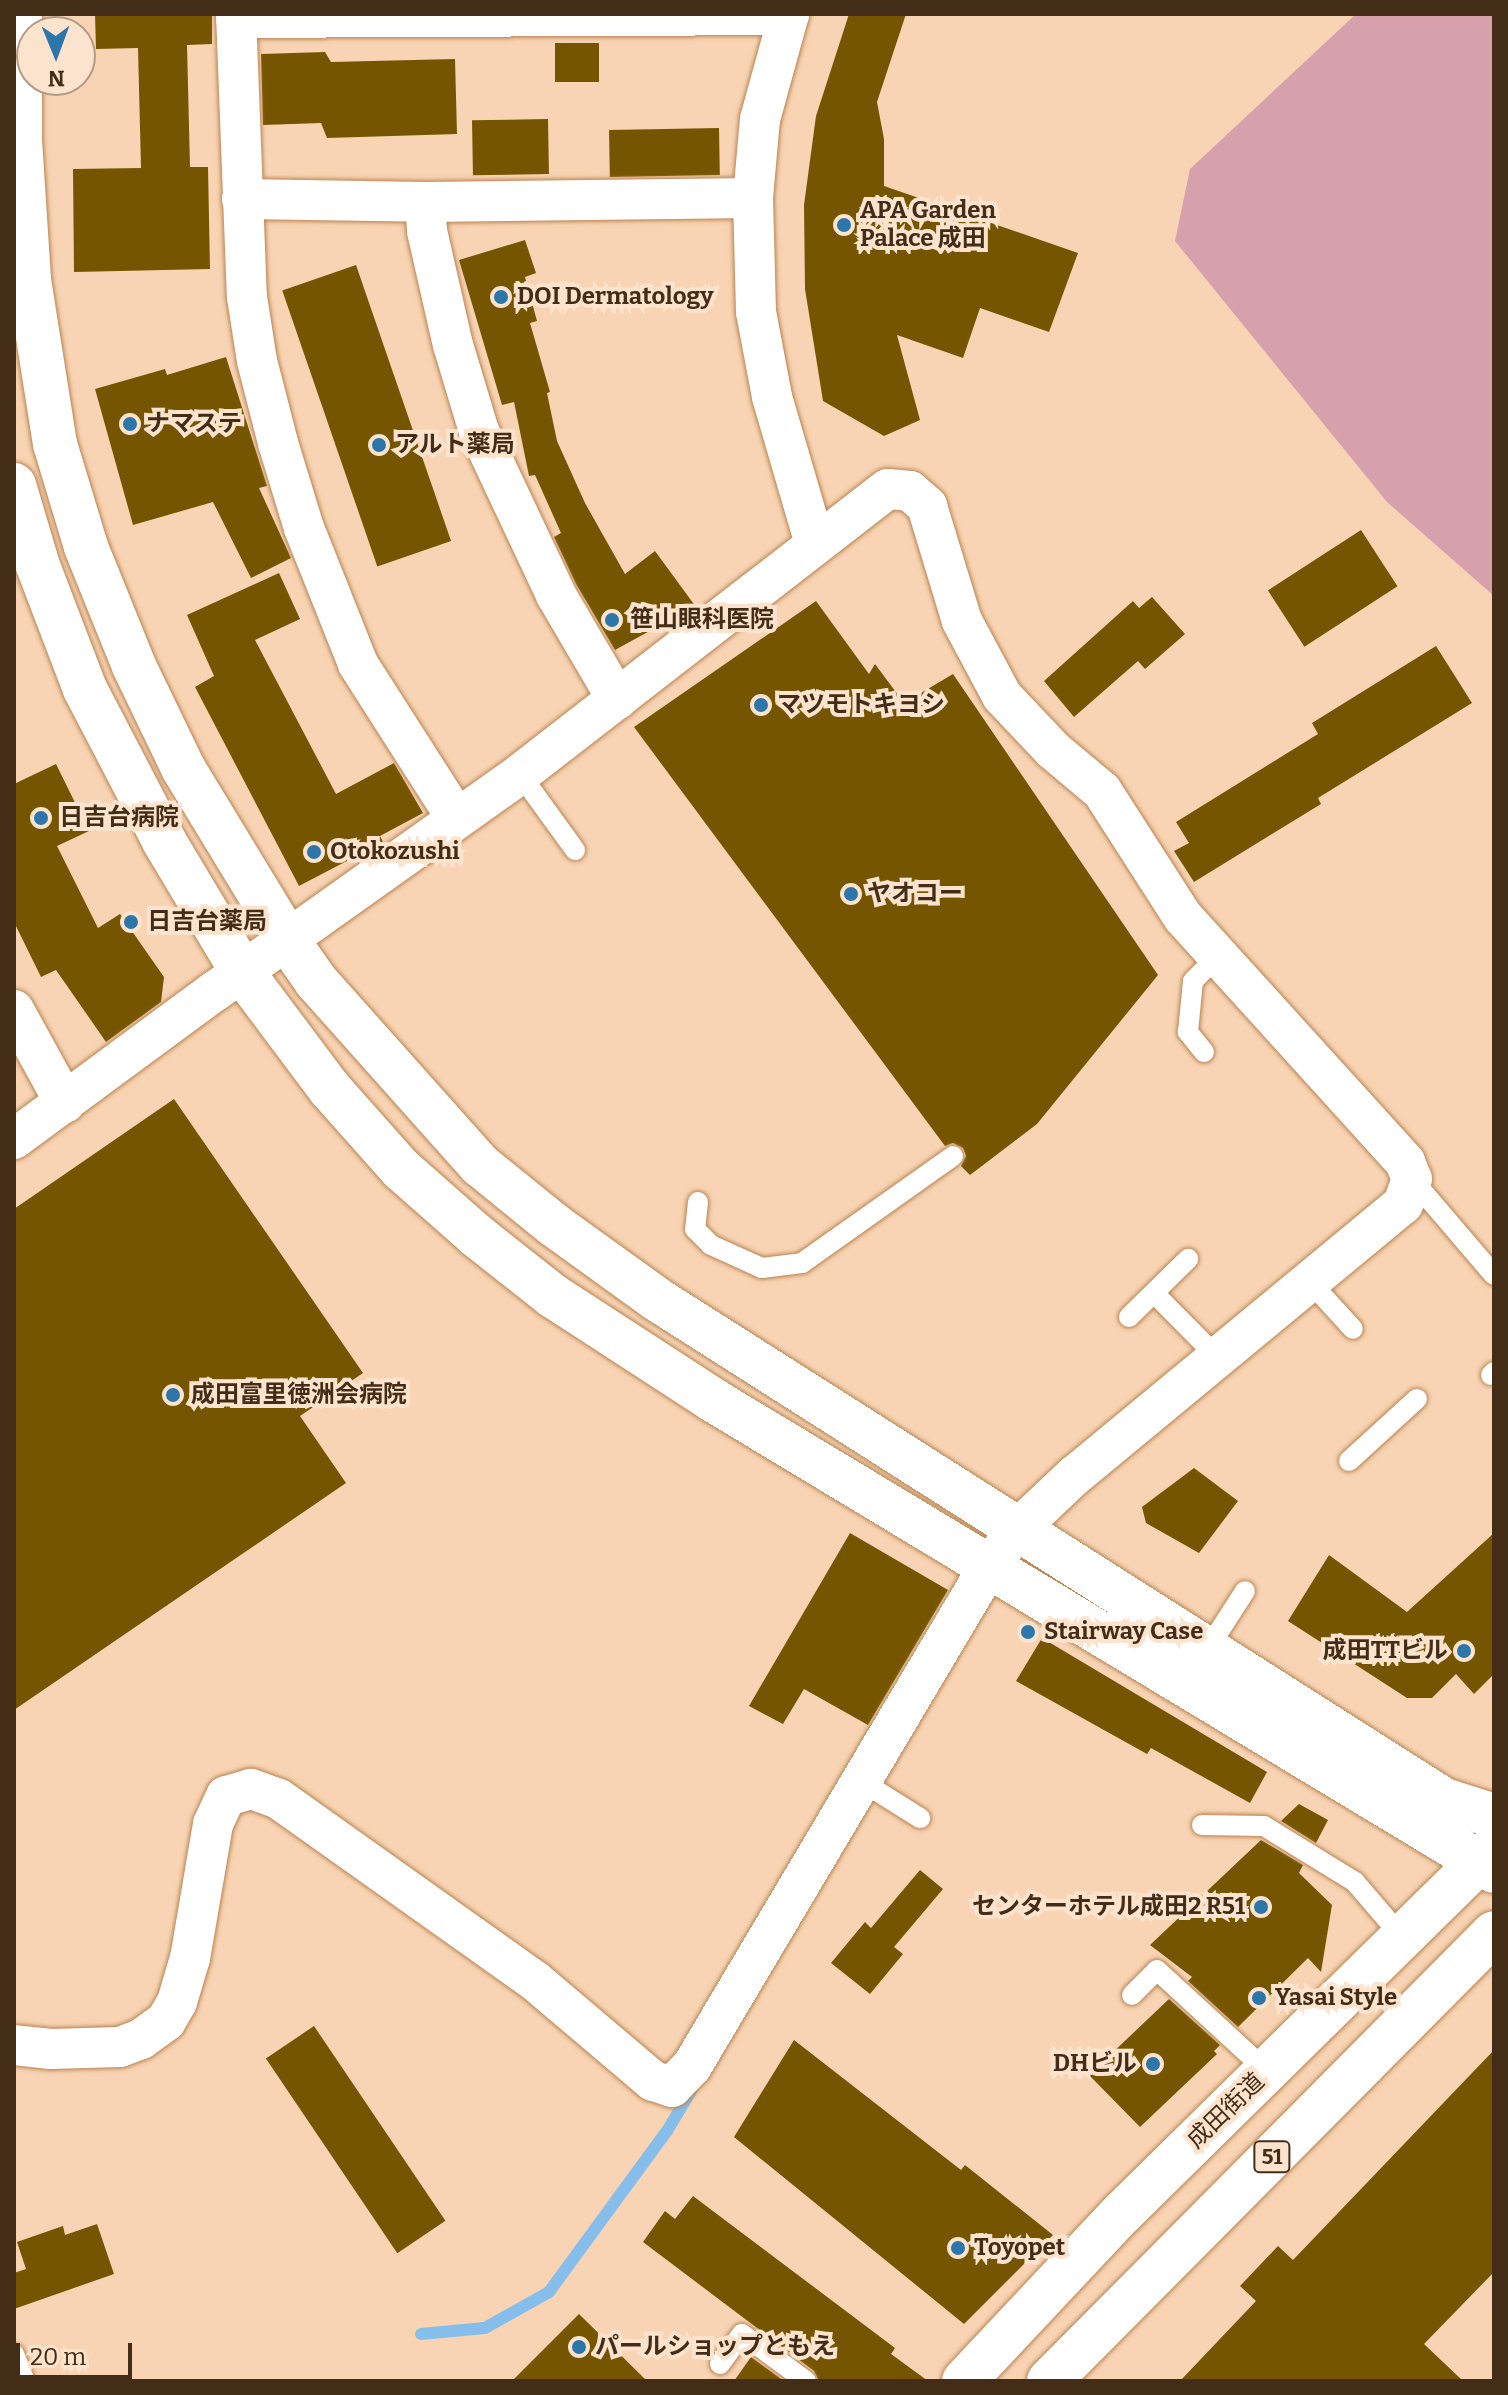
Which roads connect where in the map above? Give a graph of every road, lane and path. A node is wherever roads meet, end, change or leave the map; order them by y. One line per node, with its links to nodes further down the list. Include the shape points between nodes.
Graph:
1 (20, 14): 13 (main road, via 20,140 29,280 55,444 86,547 134,666 183,768)
2 (789, 15): 3 (street); 4 (street, via 760,119)
3 (236, 16): 5 (street)
4 (753, 198): 6 (street); 8 (street, via 756,312 772,397)
5 (242, 199): 6 (street); 11 (street, via 247,297 257,361 304,528 358,664)
6 (425, 202): 9 (street, via 453,345 479,431 549,582)
7 (14, 485): 15 (main road, via 85,689 164,841)
8 (815, 544): 9 (street); 14 (street, via 888,489 910,491 927,506 962,621 1002,696 1053,750 1102,791 1183,917)
9 (617, 699): 10 (street)
10 (520, 774): 11 (street); 12 (lane)
11 (456, 817): 13 (street)
12 (575, 850)
13 (288, 941): 15 (street); 32 (main road, via 316,981 480,1165 554,1225 775,1376)
14 (1216, 958): 17 (lane, via 1193,981 1188,1032); 21 (street, via 1405,1162)
15 (243, 973): 18 (street); 33 (main road, via 349,1111 401,1169 553,1296)
16 (14, 1010): 18 (street)
17 (1204, 1052)
18 (65, 1103): 19 (street)
19 (14, 1139)
20 (953, 1156): 22 (lane, via 802,1263 762,1268 711,1245 695,1229)
21 (1412, 1179): 24 (lane); 25 (street, via 1403,1204 1366,1224)
22 (698, 1202)
23 (1188, 1259): 26 (lane)
24 (1494, 1275)
25 (1311, 1283): 28 (lane); 29 (street)
26 (1154, 1293): 27 (lane); 29 (lane)
27 (1129, 1317)
28 (1353, 1329)
29 (1205, 1377): 32 (street, via 1075,1475)
30 (1417, 1399): 31 (lane)
31 (1349, 1461)
32 (1019, 1528): 33 (street); 35 (main road)
33 (989, 1566): 36 (street); 40 (main road)
34 (1245, 1591): 35 (lane)
35 (1207, 1650): 37 (main road, via 1444,1800)
36 (861, 1781): 38 (lane); 44 (street, via 692,2066 672,2087 653,2081 535,1981 279,1799 251,1789 226,1796 213,1824 190,1958 166,2021 120,2047)
37 (1494, 1816)
38 (920, 1818)
39 (1202, 1825): 42 (lane, via 1264,1826 1355,1882)
40 (1489, 1860): 42 (main road, 成田街道)
41 (1494, 1933): 51 (main road, 51)
42 (1403, 1938): 45 (main road, 成田街道)
43 (1132, 1995): 45 (lane, via 1157,1970)
44 (14, 2045)
45 (1267, 2071): 50 (main road, 成田街道, via 1121,2214)
46 (14, 2354): 48 (lane)
47 (720, 2364): 49 (lane, via 742,2334)
48 (25, 2381)
49 (806, 2381)
50 (964, 2381)
51 (1049, 2381)

